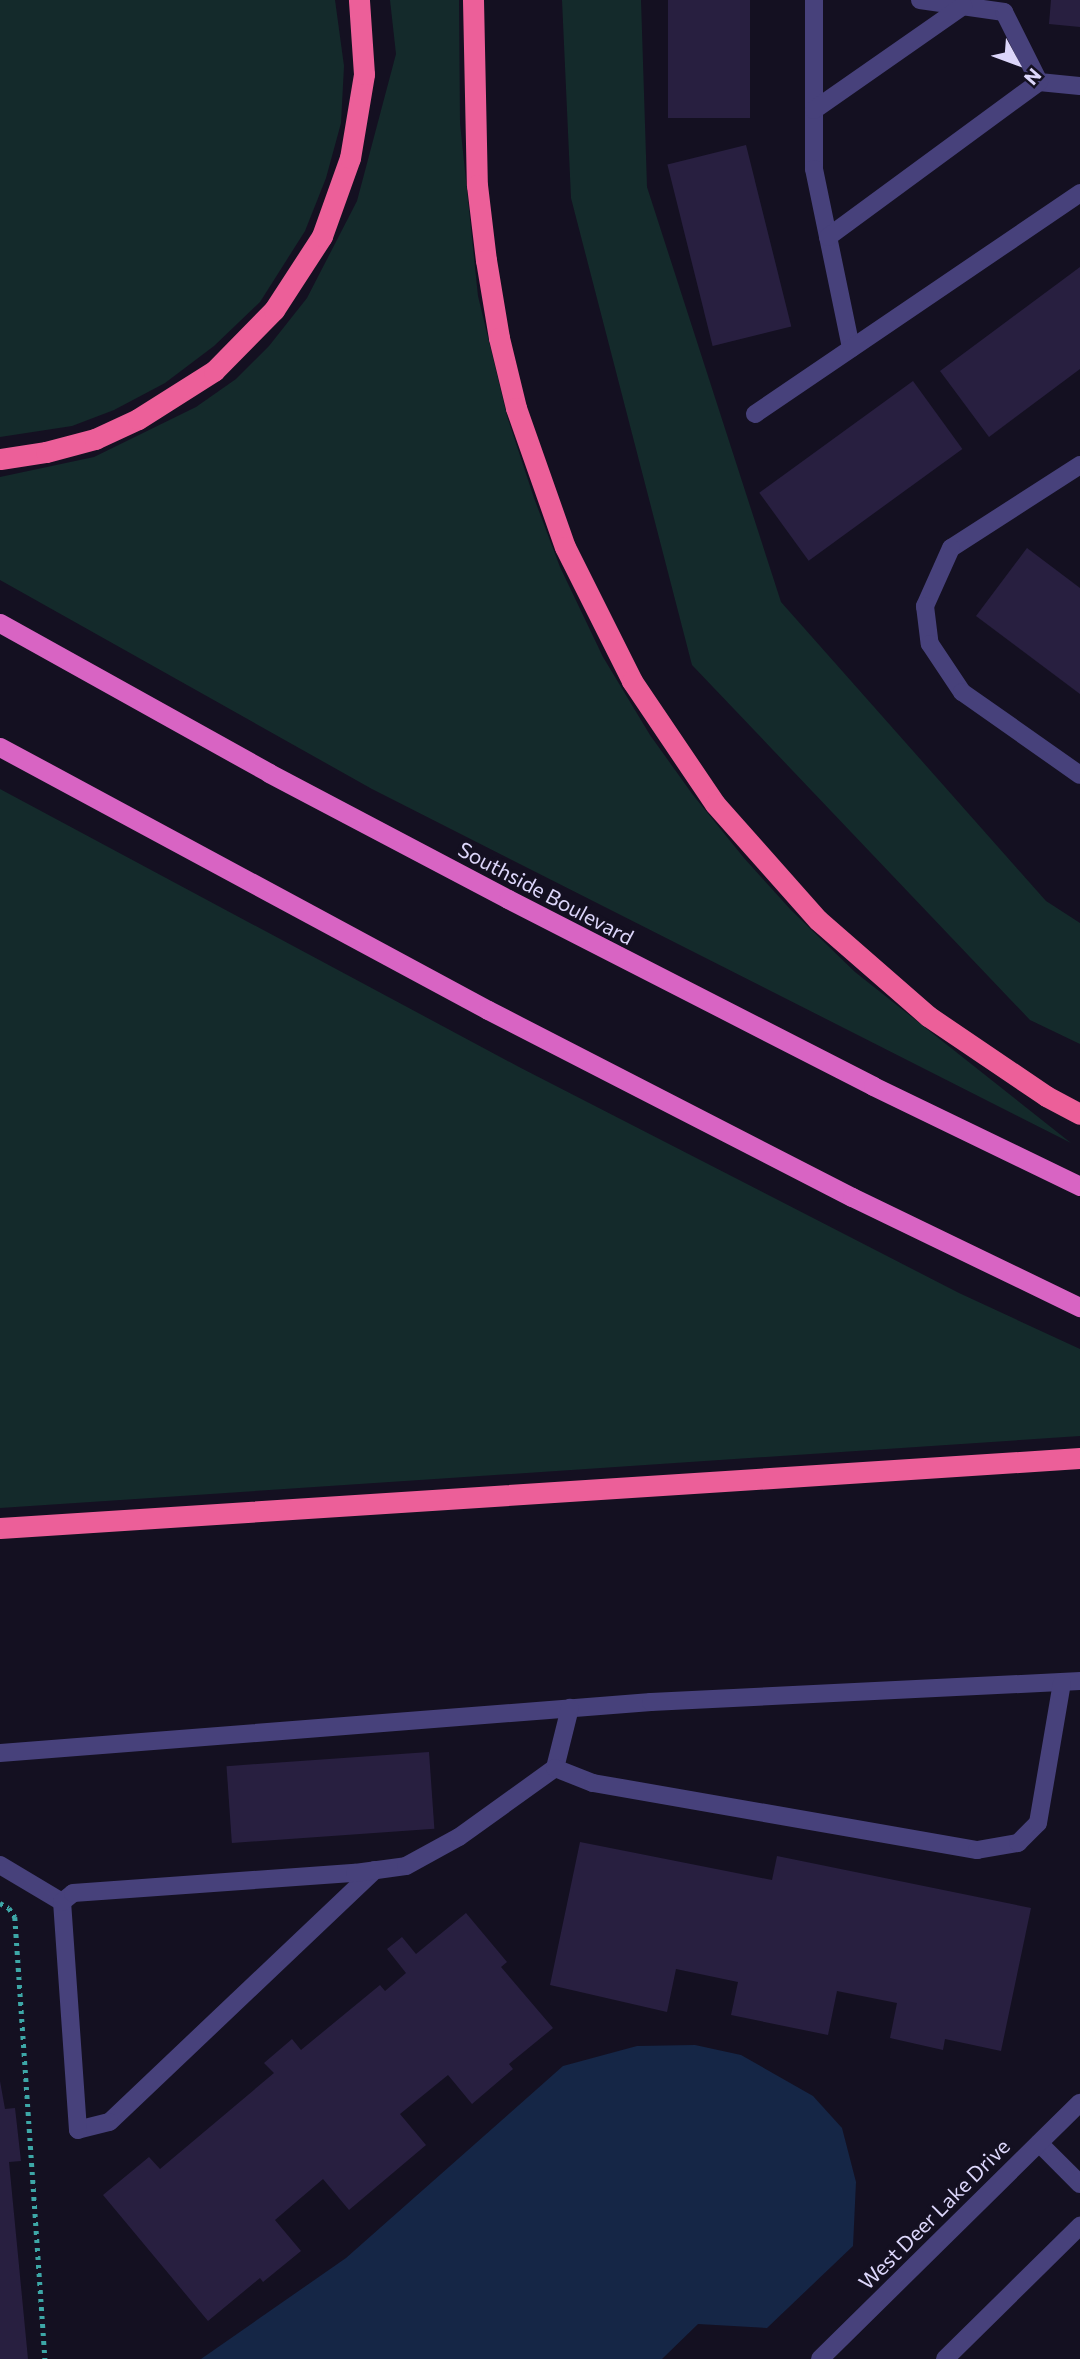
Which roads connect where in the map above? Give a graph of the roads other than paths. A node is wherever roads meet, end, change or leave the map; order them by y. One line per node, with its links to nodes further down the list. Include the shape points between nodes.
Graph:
1 (359, 0): 13 (highway, via 364,74 350,158 322,236 274,310 214,371 138,419 95,439)
2 (473, 0): 18 (highway, via 477,185 502,350 523,431 565,547 632,681 715,804 818,920 928,1016)
3 (814, 0): 8 (street)
4 (920, 0): 5 (street)
5 (962, 6): 6 (street, via 1004,12); 8 (street)
6 (1040, 82): 7 (street); 10 (street)
7 (1080, 86)
8 (814, 110): 10 (street, via 814,169)
9 (1080, 193): 11 (street)
10 (828, 237): 11 (street)
11 (851, 348): 12 (street)
12 (755, 414)
13 (0, 459)
14 (1080, 465): 17 (street, via 951,548 925,606 930,644 962,692)
15 (0, 623): 19 (highway, Southside Boulevard, via 269,773 545,918 848,1074)
16 (0, 747): 20 (highway, via 500,1017 827,1185)
17 (1080, 775)
18 (1080, 1114)
19 (1080, 1186)
20 (1080, 1307)
21 (1080, 1458): 22 (highway)
22 (0, 1528)
23 (1071, 1682): 24 (street); 26 (street, via 1038,1824 1018,1843 998,1847 977,1850 593,1783)
24 (570, 1708): 25 (street); 26 (street)
25 (0, 1753)
26 (555, 1768): 28 (street, via 458,1838 406,1866)
27 (0, 1865): 29 (street)
28 (375, 1870): 29 (street, via 73,1893); 29 (street, via 108,2122 78,2130)
29 (62, 1902)
30 (1080, 2102): 31 (street, West Deer Lake Drive)
31 (1039, 2143): 32 (street); 34 (street, West Deer Lake Drive)
32 (1080, 2184)
33 (1080, 2226): 35 (street)
34 (820, 2359)
35 (945, 2359)

